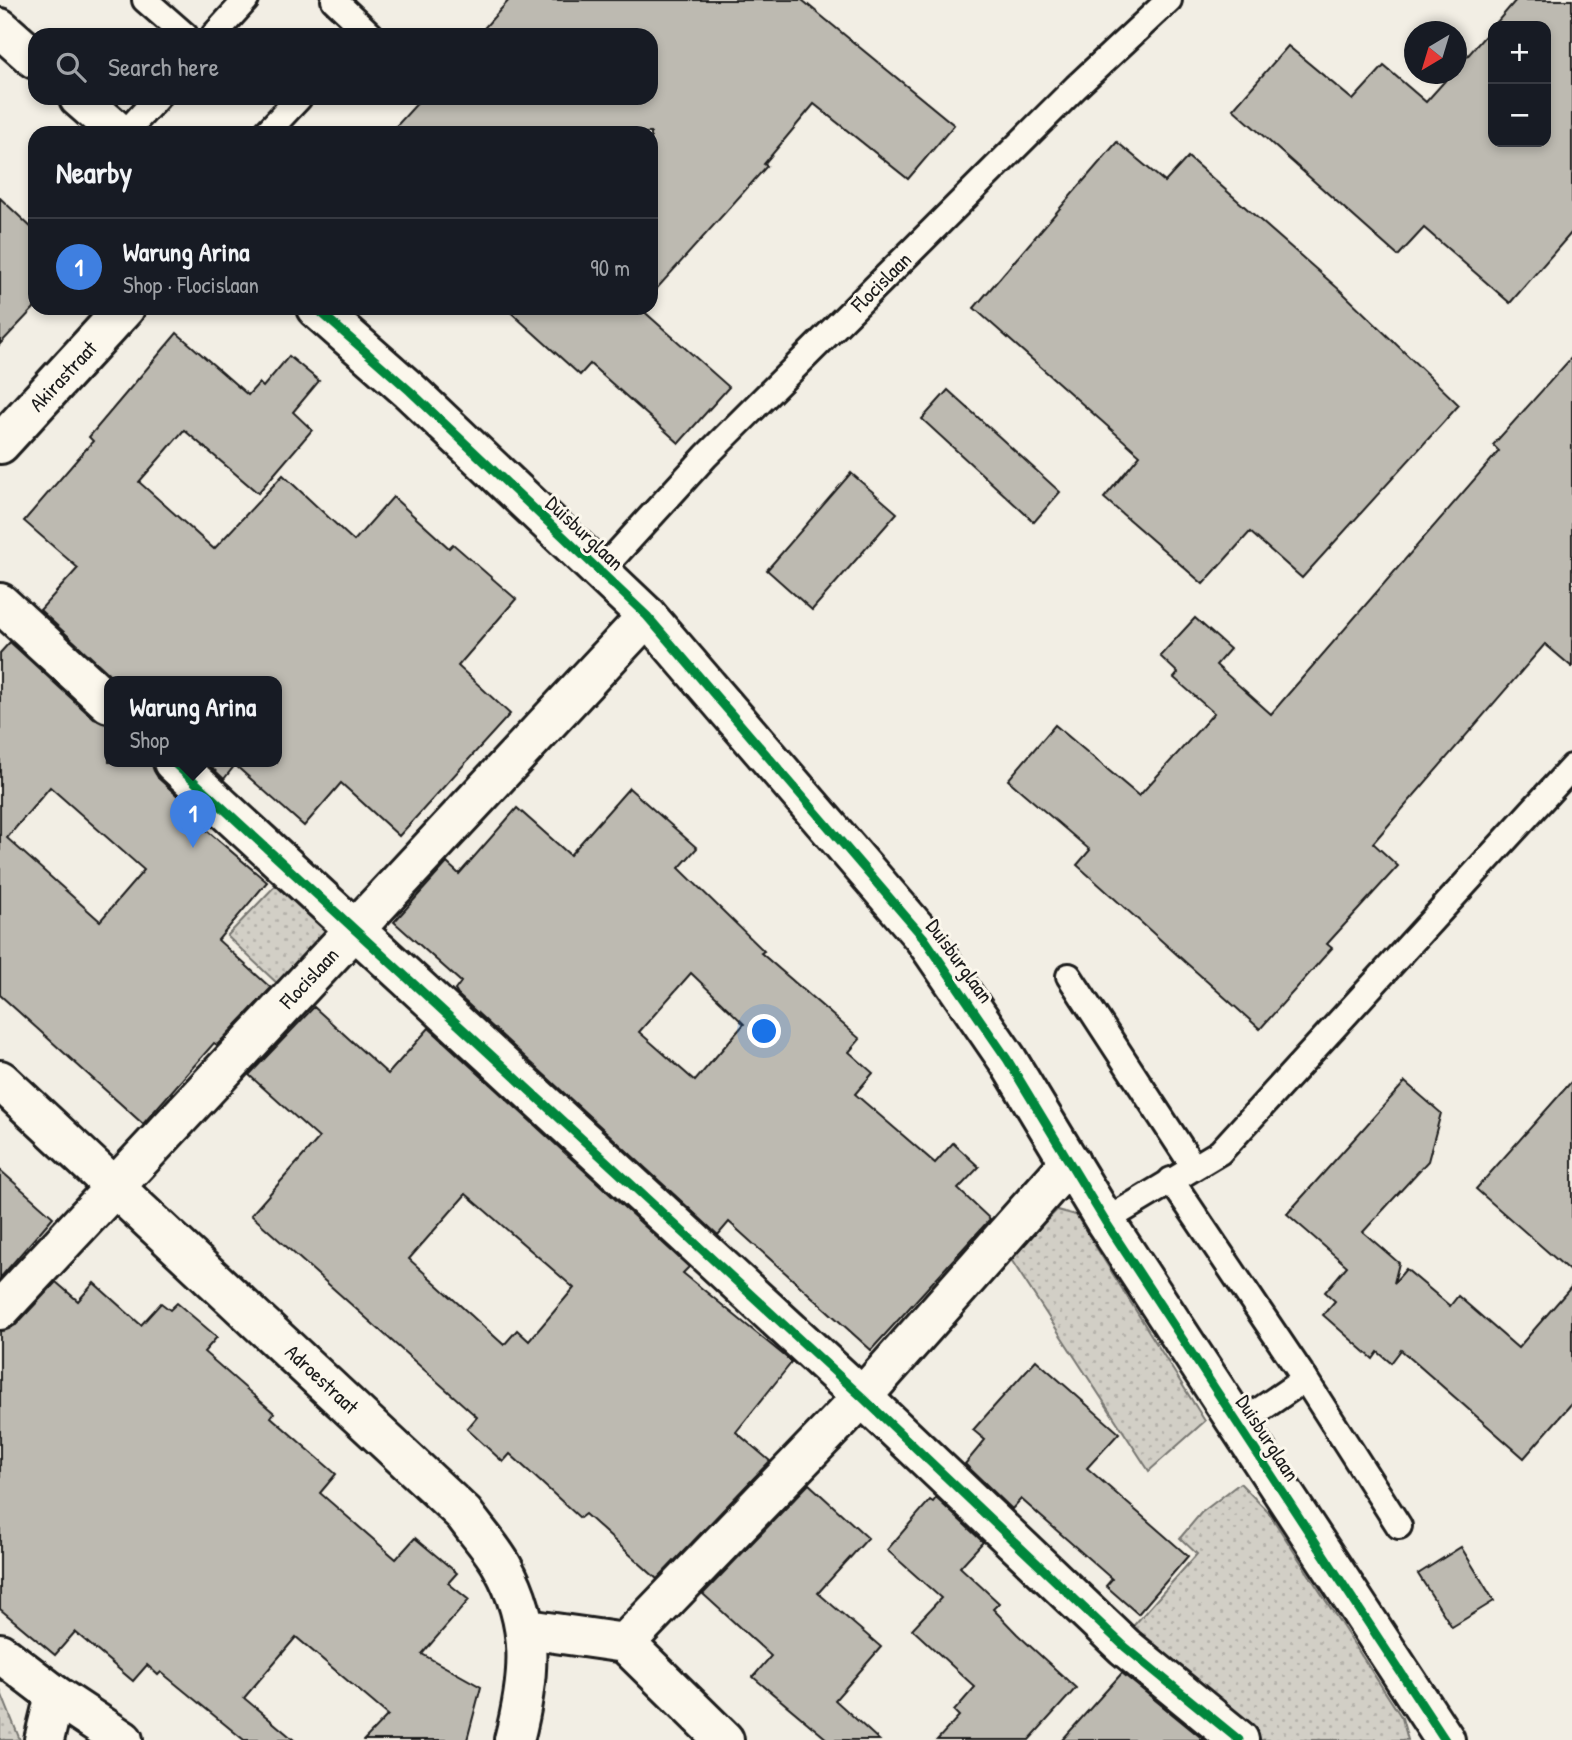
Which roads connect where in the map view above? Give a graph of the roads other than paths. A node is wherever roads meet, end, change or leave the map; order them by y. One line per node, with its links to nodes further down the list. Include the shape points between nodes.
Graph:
1 (145, 0): 6 (lane)
2 (246, 0): 7 (lane)
3 (334, 0): 8 (lane)
4 (1169, 0): 19 (lane, Flocislaan, via 706,456)
5 (0, 28): 9 (street)
6 (177, 28)
7 (220, 28)
8 (364, 28)
9 (28, 53)
10 (87, 105): 13 (street)
11 (151, 105): 14 (lane)
12 (292, 105): 15 (lane)
13 (111, 126)
14 (131, 126)
15 (273, 126)
16 (119, 315): 18 (street, Akirastraat)
17 (324, 315): 19 (street, Duisburglaan)
18 (0, 444)
19 (600, 572): 21 (street, Duisburglaan)
20 (0, 603): 22 (street)
21 (647, 616): 25 (street, Flocislaan); 28 (street, Duisburglaan, via 924,938)
22 (104, 698)
23 (178, 767): 25 (street)
24 (1572, 767): 29 (lane, via 1220,1152)
25 (355, 930): 31 (street, Flocislaan); 35 (street)
26 (1069, 976): 29 (lane)
27 (0, 1080): 31 (street, Adroestraat)
28 (1070, 1162): 32 (street, Duisburglaan); 35 (street)
29 (1193, 1166): 30 (lane)
30 (1171, 1180): 32 (lane); 34 (lane)
31 (114, 1186): 33 (street, Flocislaan); 38 (street, Adroestraat, via 464,1514 502,1567)
32 (1105, 1221): 36 (street, Duisburglaan)
33 (0, 1310)
34 (1305, 1379): 36 (lane); 37 (lane)
35 (862, 1397): 39 (street); 46 (street, via 1125,1647)
36 (1238, 1425): 47 (street, Duisburglaan)
37 (1399, 1526)
38 (527, 1629): 39 (street); 44 (street, Adroestraat, via 525,1697)
39 (625, 1643): 45 (street)
40 (0, 1653): 41 (street)
41 (55, 1695): 42 (street); 43 (street)
42 (44, 1740)
43 (123, 1740)
44 (514, 1740)
45 (724, 1740)
46 (1239, 1740)
47 (1445, 1740)

